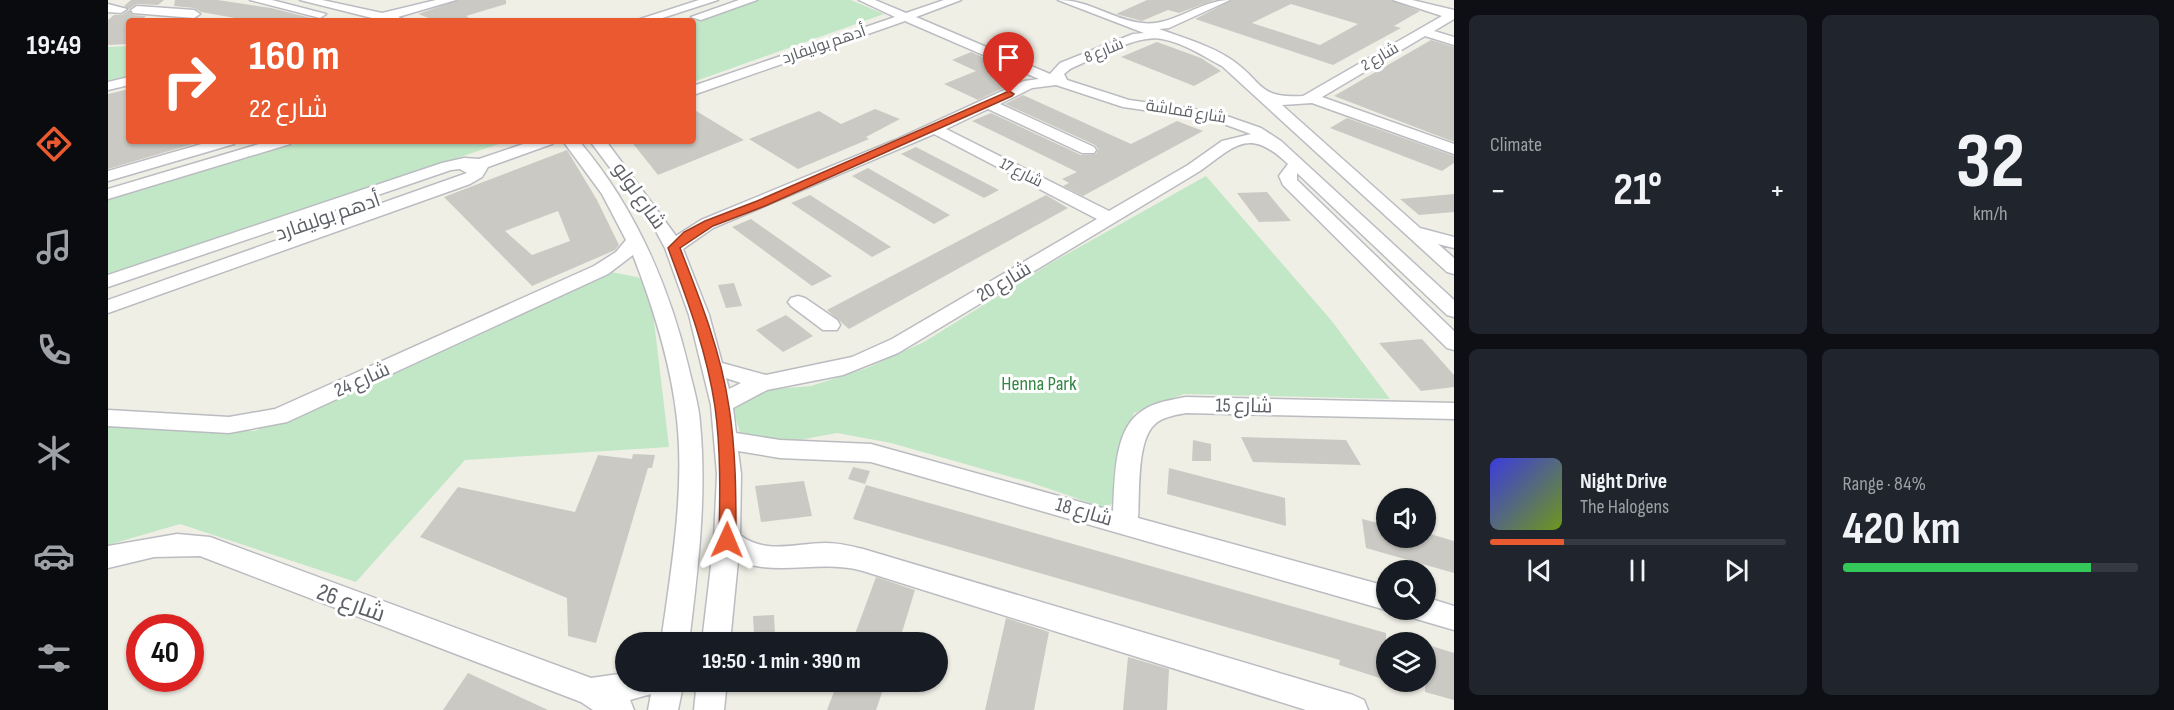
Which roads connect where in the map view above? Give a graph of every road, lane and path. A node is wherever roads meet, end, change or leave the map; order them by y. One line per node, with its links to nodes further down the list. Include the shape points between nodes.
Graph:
1 (256, 0): 17 (street)
2 (306, 0): 15 (street)
3 (450, 0): 15 (street)
4 (712, 0): 19 (street)
5 (731, 0): 20 (street)
6 (751, 0): 21 (street)
7 (865, 0): 16 (street, شارع قماشة)
8 (955, 0): 16 (street, أدهم بوليفارد)
9 (1064, 0): 23 (street, via 1140,27)
10 (1224, 0): 23 (street)
11 (1399, 0): 14 (street)
12 (137, 10): 13 (street)
13 (194, 14)
14 (1453, 15): 24 (street, شارع 2)
15 (386, 16): 18 (street)
16 (906, 17): 22 (street, أدهم بوليفارد); 27 (street, شارع قماشة)
17 (335, 18)
18 (392, 18)
19 (651, 18)
20 (672, 18)
21 (693, 18)
22 (873, 28): 26 (street, أدهم بوليفارد); 28 (street, via 844,30)
23 (1164, 30): 30 (street, شارع 8, via 1061,68 1057,73); 36 (street, via 1218,57)
24 (1424, 32): 25 (street); 33 (street, شارع 2)
25 (1454, 41)
26 (815, 49): 32 (street, أدهم بوليفارد); 34 (street, via 807,60)
27 (1028, 76): 30 (street, شارع قماشة); 35 (street)
28 (696, 80)
29 (126, 82): 31 (street)
30 (1061, 82): 37 (street, شارع قماشة, via 1122,103)
31 (108, 86)
32 (696, 90)
33 (1308, 98): 36 (street, شارع 2); 40 (street, via 1299,115); 49 (street)
34 (696, 99)
35 (989, 104): 39 (street); 50 (street)
36 (1264, 104): 38 (street); 40 (street)
37 (1170, 109): 38 (street, شارع قماشة); 41 (street, via 1215,125)
38 (1240, 122): 48 (street, شارع قماشة)
39 (933, 128): 56 (street, شارع 17); 58 (street)
40 (1303, 133): 59 (street)
41 (1227, 142): 48 (street, via 1246,138); 56 (street, شارع 20, via 1194,168)
42 (219, 144): 53 (street)
43 (246, 144): 54 (street)
44 (275, 144): 55 (street)
45 (538, 144): 52 (street, أدهم بوليفارد)
46 (574, 144): 60 (street, شارع لولو, via 602,180)
47 (600, 144): 57 (street, شارع لولو)
48 (1276, 144): 51 (street, شارع قماشة)
49 (1454, 149)
50 (1088, 150)
51 (1296, 163): 64 (street, via 1287,176 1289,182); 67 (street, شارع قماشة)
52 (481, 164): 68 (street, via 448,166); 69 (street, أدهم بوليفارد); 71 (street, via 476,174 464,181)
53 (108, 176)
54 (108, 185)
55 (108, 194)
56 (1110, 218): 76 (street, شارع 20, via 870,358 837,370)
57 (660, 223): 58 (street); 62 (street, شارع لولو)
58 (709, 223): 62 (street)
59 (1413, 231): 61 (street); 63 (street)
60 (635, 241): 65 (street, شارع 24, via 623,256); 66 (street, شارع لولو)
61 (1454, 243)
62 (674, 248): 75 (street, شارع لولو, via 699,315)
63 (1452, 259)
64 (1376, 267): 67 (street); 74 (street)
65 (601, 270): 66 (street, شارع 24, via 627,269); 79 (street, شارع 24, via 279,416 229,425)
66 (650, 274): 89 (street, شارع لولو, via 666,314 689,422 690,491)
67 (1416, 275): 72 (street, شارع قماشة)
68 (108, 281)
69 (108, 294)
70 (798, 302): 73 (street)
71 (108, 307)
72 (1454, 311)
73 (830, 325)
74 (1454, 343)
75 (711, 367): 76 (street, شارع 20); 77 (street, شارع لولو)
76 (763, 381): 77 (street, شارع 20)
77 (722, 405): 80 (street, شارع لولو)
78 (1454, 411): 83 (street, شارع 15, via 1186,405 1163,410 1146,419 1135,434)
79 (108, 418)
80 (727, 439): 81 (street, شارع 18); 82 (street, شارع لولو)
81 (778, 450): 82 (street, شارع 18, via 760,455); 83 (street, شارع 18, via 814,448 871,453)
82 (729, 474): 84 (street, شارع لولو)
83 (1125, 524): 86 (street, شارع 18)
84 (727, 540): 90 (street, شارع لولو); 98 (street, via 744,553 765,559 822,554 863,560)
85 (108, 558): 92 (street, شارع 26, via 147,546 201,544)
86 (1376, 595)
87 (1436, 613): 88 (street)
88 (1454, 618)
89 (676, 632)
90 (717, 632)
91 (615, 690): 92 (street, شارع 26)
92 (591, 692): 95 (street, شارع 26)
93 (667, 692): 96 (street)
94 (711, 692): 97 (street)
95 (619, 710)
96 (663, 710)
97 (709, 710)
98 (1353, 710)

